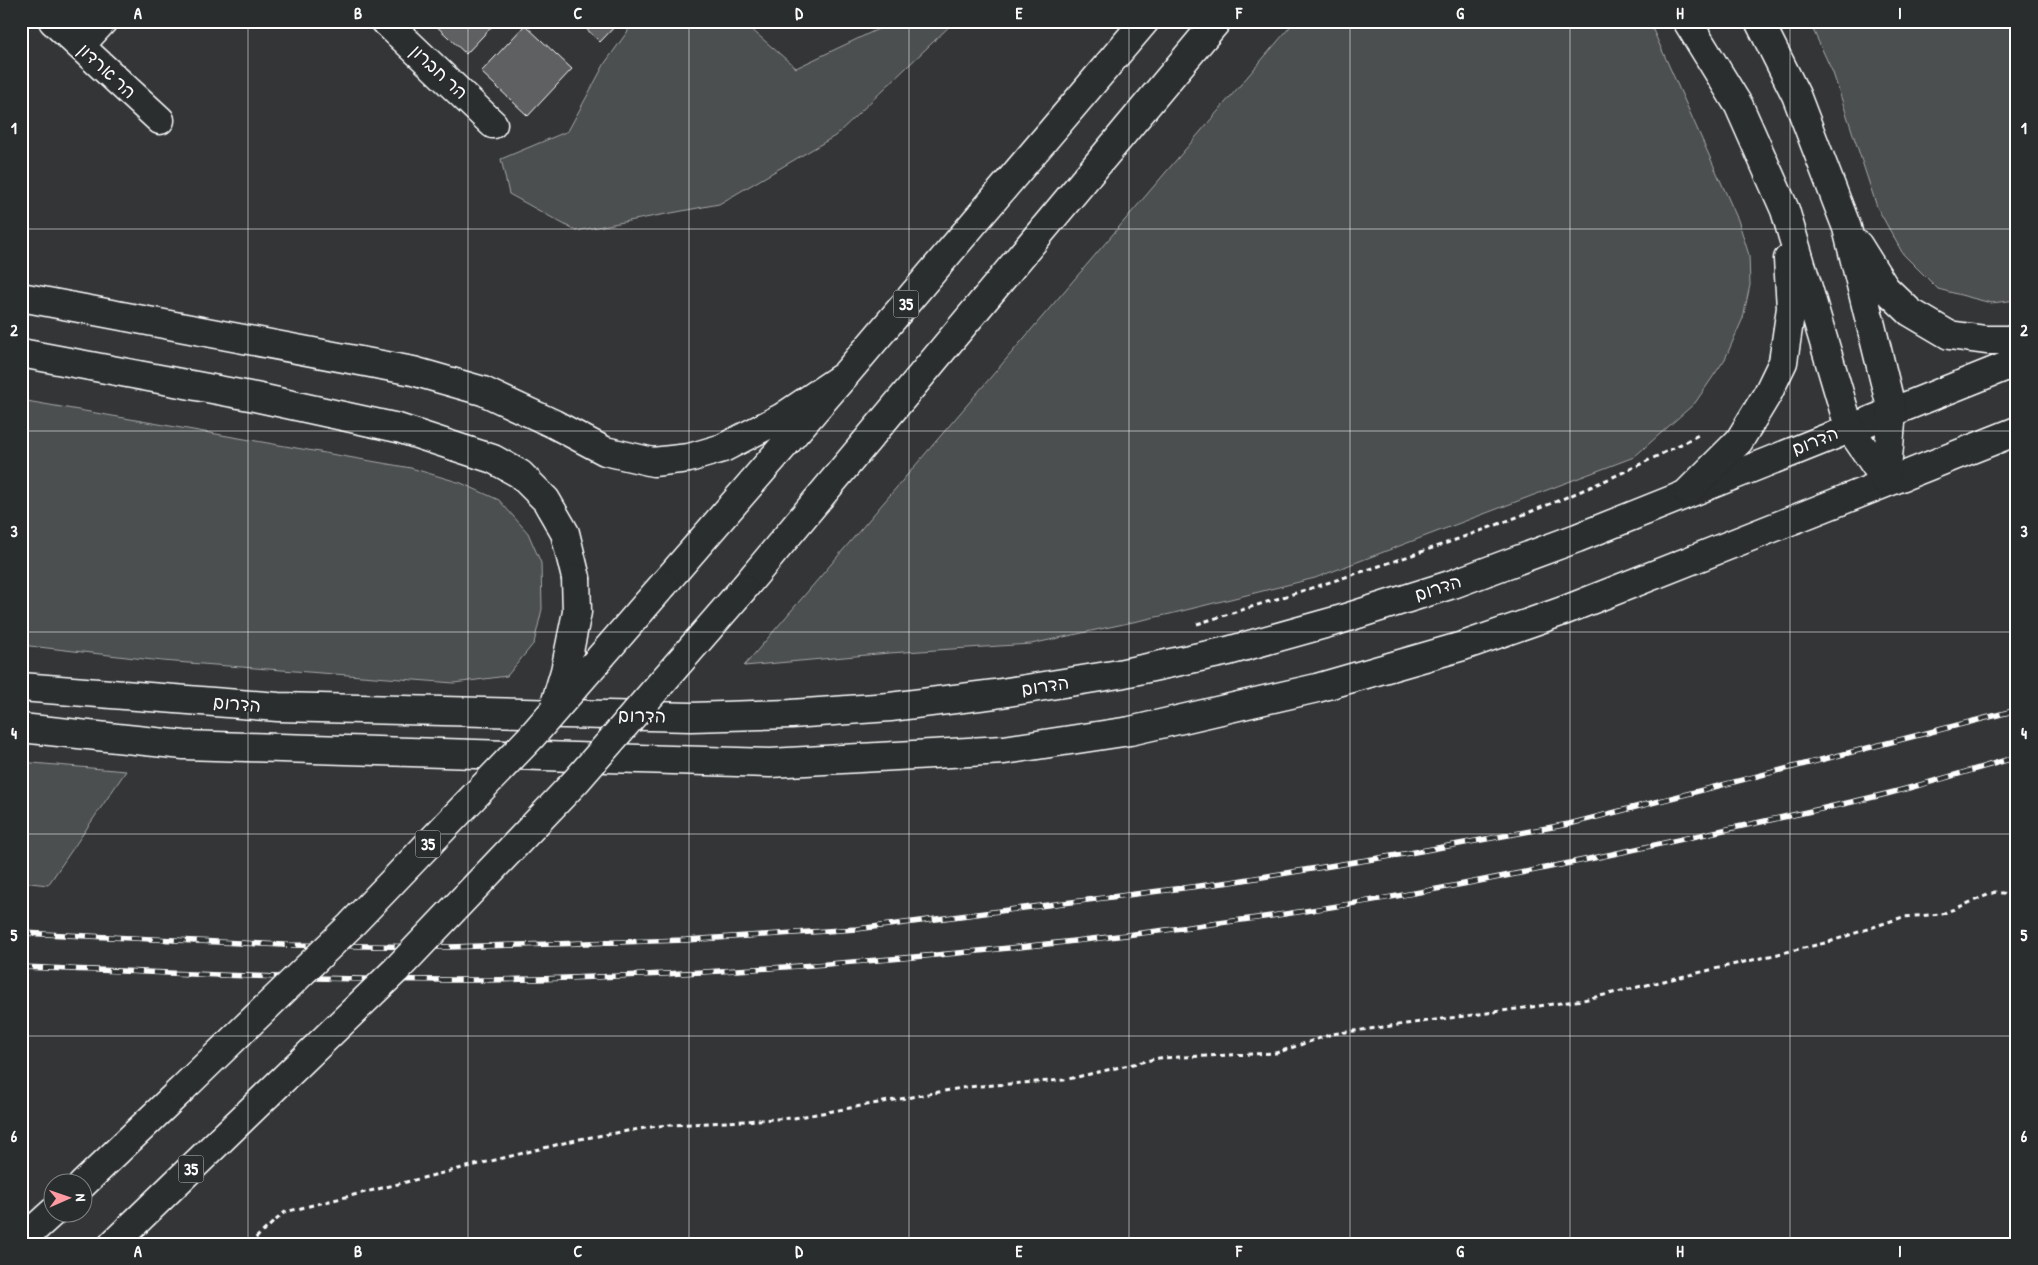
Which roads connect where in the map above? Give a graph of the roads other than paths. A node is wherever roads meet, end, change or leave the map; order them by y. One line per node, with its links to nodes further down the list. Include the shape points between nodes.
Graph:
1 (53, 21): 8 (main road, הר ארדון)
2 (103, 21): 8 (main road)
3 (385, 21): 10 (main road, הר חברון)
4 (1145, 21): 17 (main road, 35)
5 (1217, 21): 29 (main road, 35, bridge, via 743,589 577,780 396,970)
6 (1687, 21): 11 (main road, via 1739,106)
7 (1760, 21): 12 (main road, via 1796,95)
8 (80, 46): 9 (main road, הר ארדון)
9 (160, 120)
10 (493, 124)
11 (1785, 210): 19 (main road); 22 (main road, via 1791,308 1783,362 1739,441)
12 (1847, 228): 14 (main road, via 1885,288 1910,312 1949,335); 18 (main road)
13 (21, 297): 17 (main road, via 413,371 483,391 605,451 653,462 689,458 723,448 781,418)
14 (2017, 340)
15 (21, 353): 24 (main road, bridge, via 255,397 398,428 493,459 520,474 546,500 565,533 576,578 577,612 565,671)
16 (2017, 362): 18 (main road, הדרום)
17 (846, 375): 24 (main road, 35, bridge)
18 (1892, 411): 19 (main road, הדרום); 21 (main road)
19 (1849, 427): 21 (main road); 22 (main road, הדרום)
20 (2017, 430): 21 (main road)
21 (1886, 481): 25 (main road, via 1563,610 1463,646 1317,688 1130,731 1004,750 770,763 191,746)
22 (1688, 492): 23 (main road, הדרום, via 1453,584 1339,620 1228,651 1110,676 994,694 791,714 691,717 278,708)
23 (21, 687)
24 (552, 711): 26 (main road, 35, bridge, via 351,925)
25 (21, 728)
26 (92, 1175)
27 (42, 1222): 28 (main road)
28 (21, 1241)
29 (113, 1244)

